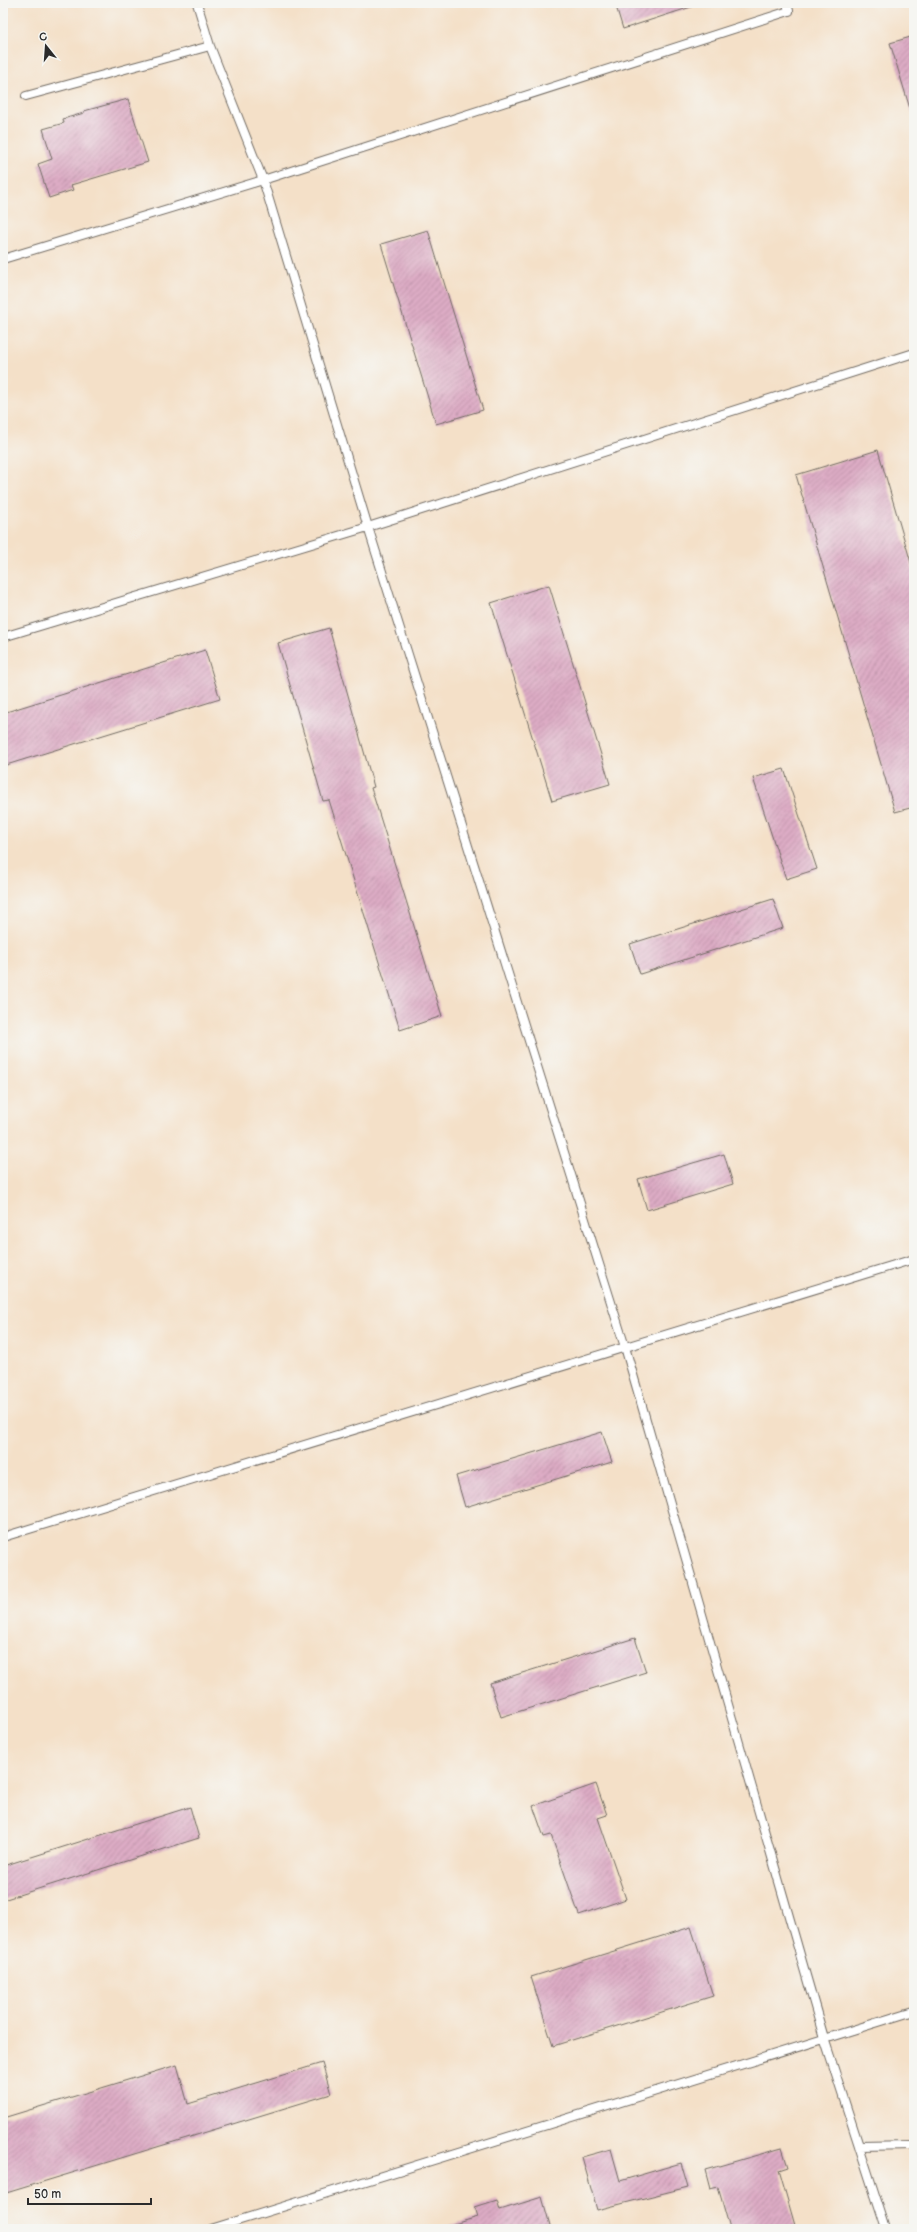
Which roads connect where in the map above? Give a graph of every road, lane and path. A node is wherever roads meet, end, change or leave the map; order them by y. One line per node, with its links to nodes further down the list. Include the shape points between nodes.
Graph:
1 (197, 3): 3 (lane)
2 (787, 3): 5 (lane, via 789,11)
3 (210, 46): 4 (lane); 5 (lane)
4 (26, 96)
5 (263, 180): 6 (lane); 8 (lane)
6 (3, 259)
7 (914, 353): 8 (lane)
8 (368, 527): 9 (lane); 11 (lane)
9 (3, 637)
10 (914, 1259): 11 (lane)
11 (625, 1347): 12 (lane); 14 (lane)
12 (3, 1537)
13 (914, 2011): 14 (lane)
14 (824, 2038): 16 (lane); 17 (lane)
15 (914, 2145): 16 (lane)
16 (859, 2146): 18 (lane)
17 (211, 2229)
18 (886, 2229)

